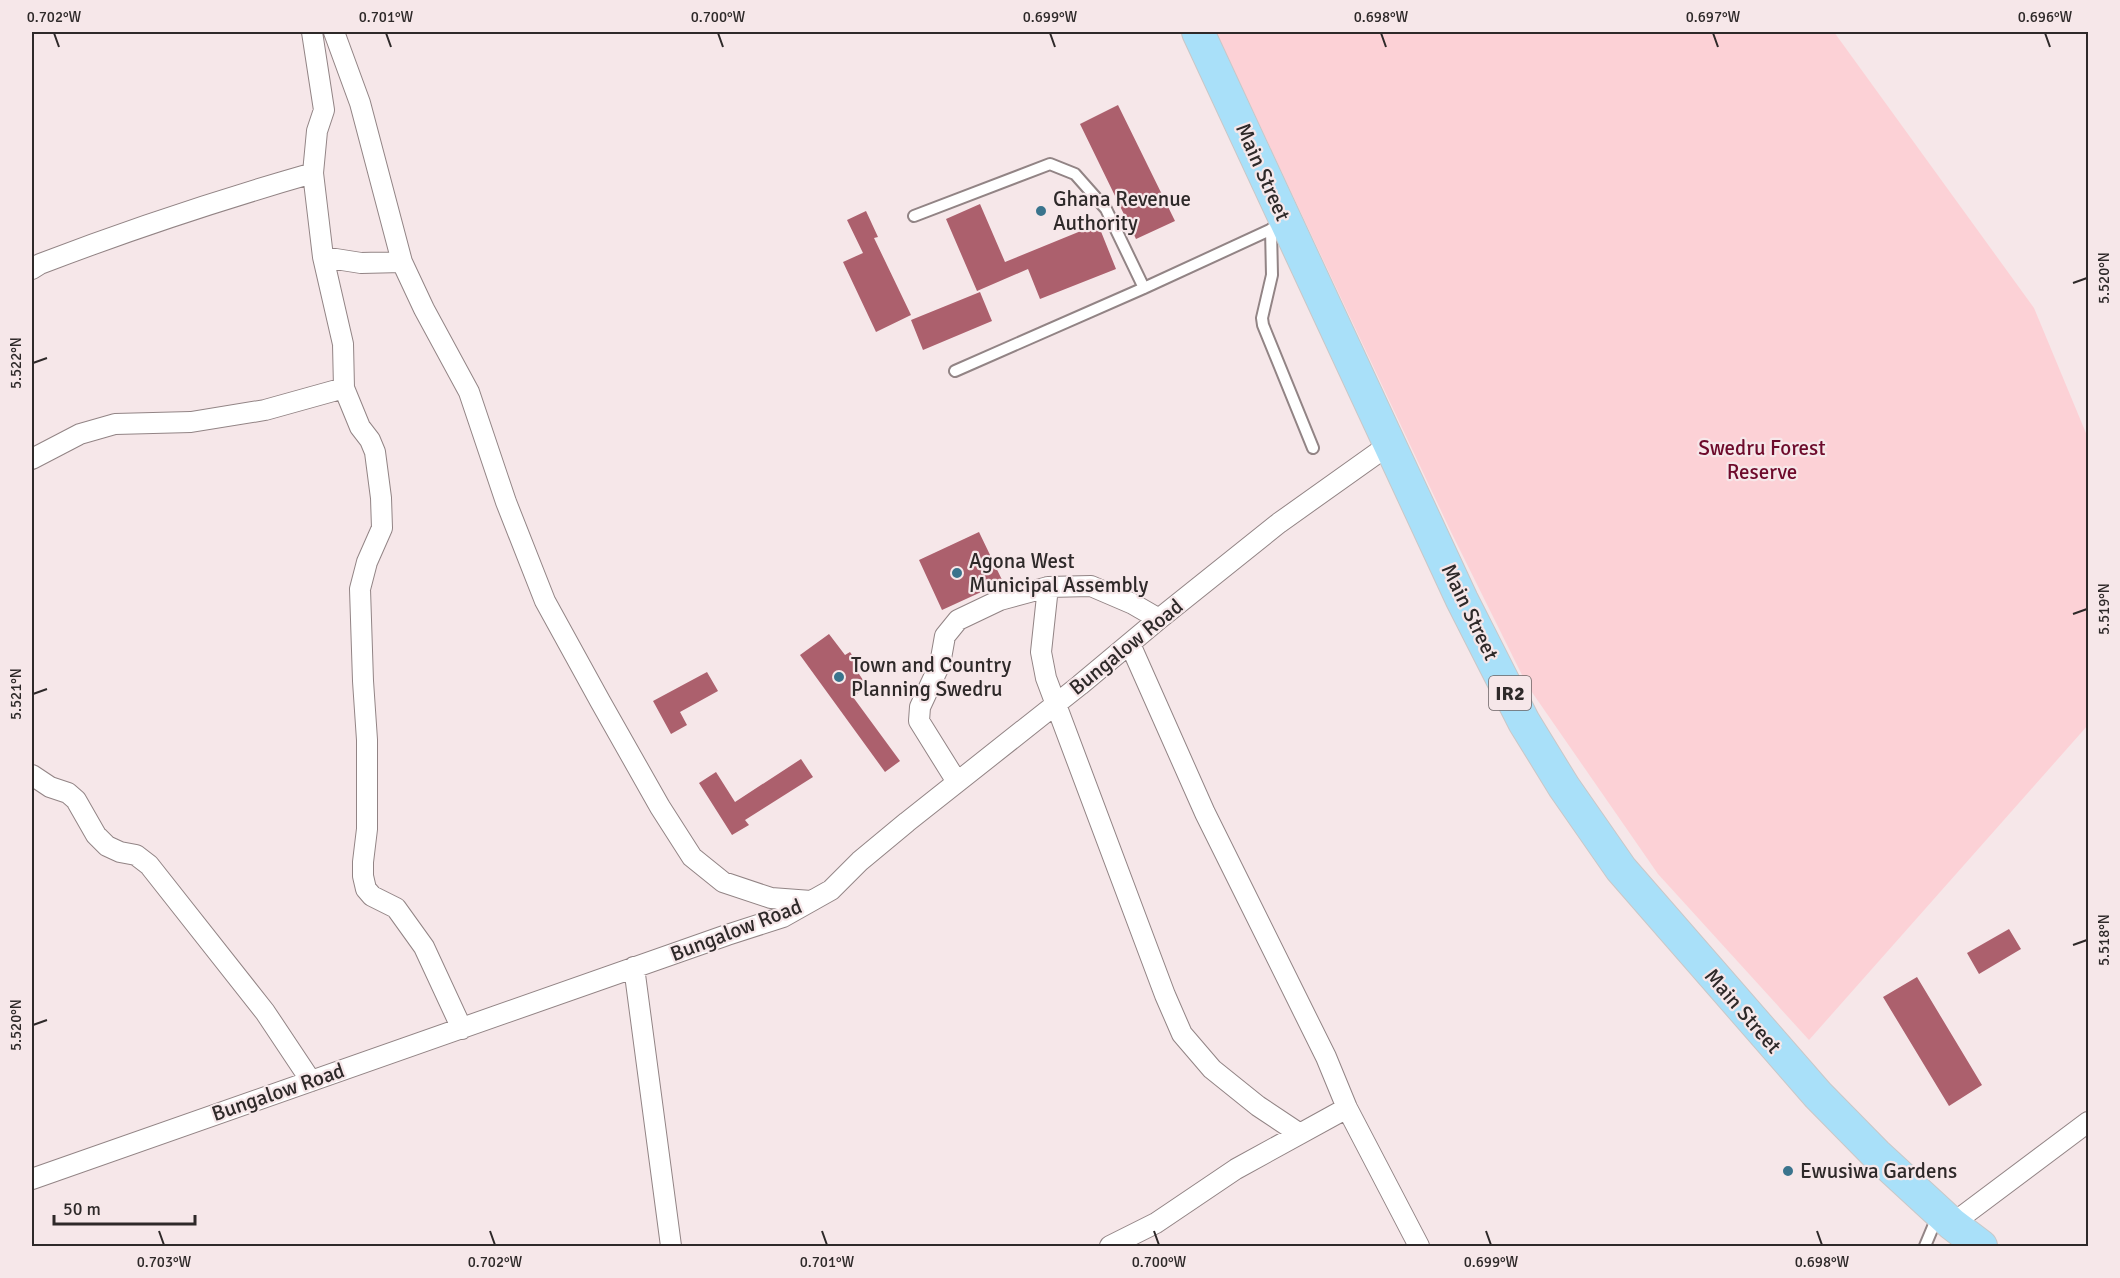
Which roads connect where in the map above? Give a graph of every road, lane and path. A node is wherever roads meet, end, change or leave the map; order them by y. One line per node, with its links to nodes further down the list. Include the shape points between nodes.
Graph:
1 (312, 32): 4 (street, via 324,110 317,130)
2 (334, 32): 8 (street, via 360,103)
3 (1198, 32): 6 (main road, Main Street / IR2, via 1238,114)
4 (313, 173): 7 (street); 9 (street, via 133,228)
5 (914, 216): 10 (lane, via 1050,164 1075,174 1106,209)
6 (1278, 226): 10 (lane); 13 (main road, Main Street / IR2); 14 (lane, via 1263,325)
7 (323, 257): 8 (street, via 361,263); 12 (street, via 343,344)
8 (402, 262): 22 (street, via 469,392 545,601 660,807 692,857 723,882 771,898)
9 (32, 269)
10 (1144, 288): 11 (lane)
11 (955, 371)
12 (344, 388): 15 (street, via 265,410 190,422 116,424 80,434); 24 (street, via 375,452 381,498 382,528 360,589 368,829 363,876 372,896 396,908 424,947)
13 (1390, 444): 17 (street, Bungalow Road, via 1279,524); 30 (main road, Main Street / IR2, via 1524,722 1563,787 1621,869 1818,1095)
14 (1313, 448)
15 (32, 459)
16 (1048, 587): 17 (street, via 1091,585); 19 (street, via 1041,652); 21 (street, via 1000,600 958,620 945,636 940,664 920,707 919,721)
17 (1159, 619): 18 (street, Bungalow Road)
18 (1130, 644): 19 (street, Bungalow Road); 26 (street, via 1205,813 1326,1057)
19 (1056, 704): 21 (street, Bungalow Road); 28 (street, via 1182,1034 1212,1069)
20 (32, 775): 25 (street, via 76,800 107,846 136,855 149,865 265,1012)
21 (957, 782): 22 (street, Bungalow Road, via 860,861 831,890)
22 (811, 902): 23 (street, Bungalow Road, via 783,917)
23 (634, 968): 24 (street, Bungalow Road); 31 (street)
24 (462, 1029): 25 (street, Bungalow Road)
25 (311, 1081): 29 (street, Bungalow Road)
26 (1347, 1108): 28 (street); 33 (street)
27 (2088, 1122): 30 (street)
28 (1300, 1134): 32 (street, via 1236,1169 1156,1223)
29 (32, 1179)
30 (1946, 1218): 34 (lane); 35 (main road, Main Street / IR2)
31 (671, 1246)
32 (1110, 1246)
33 (1419, 1246)
34 (1925, 1246)
35 (1980, 1246)

